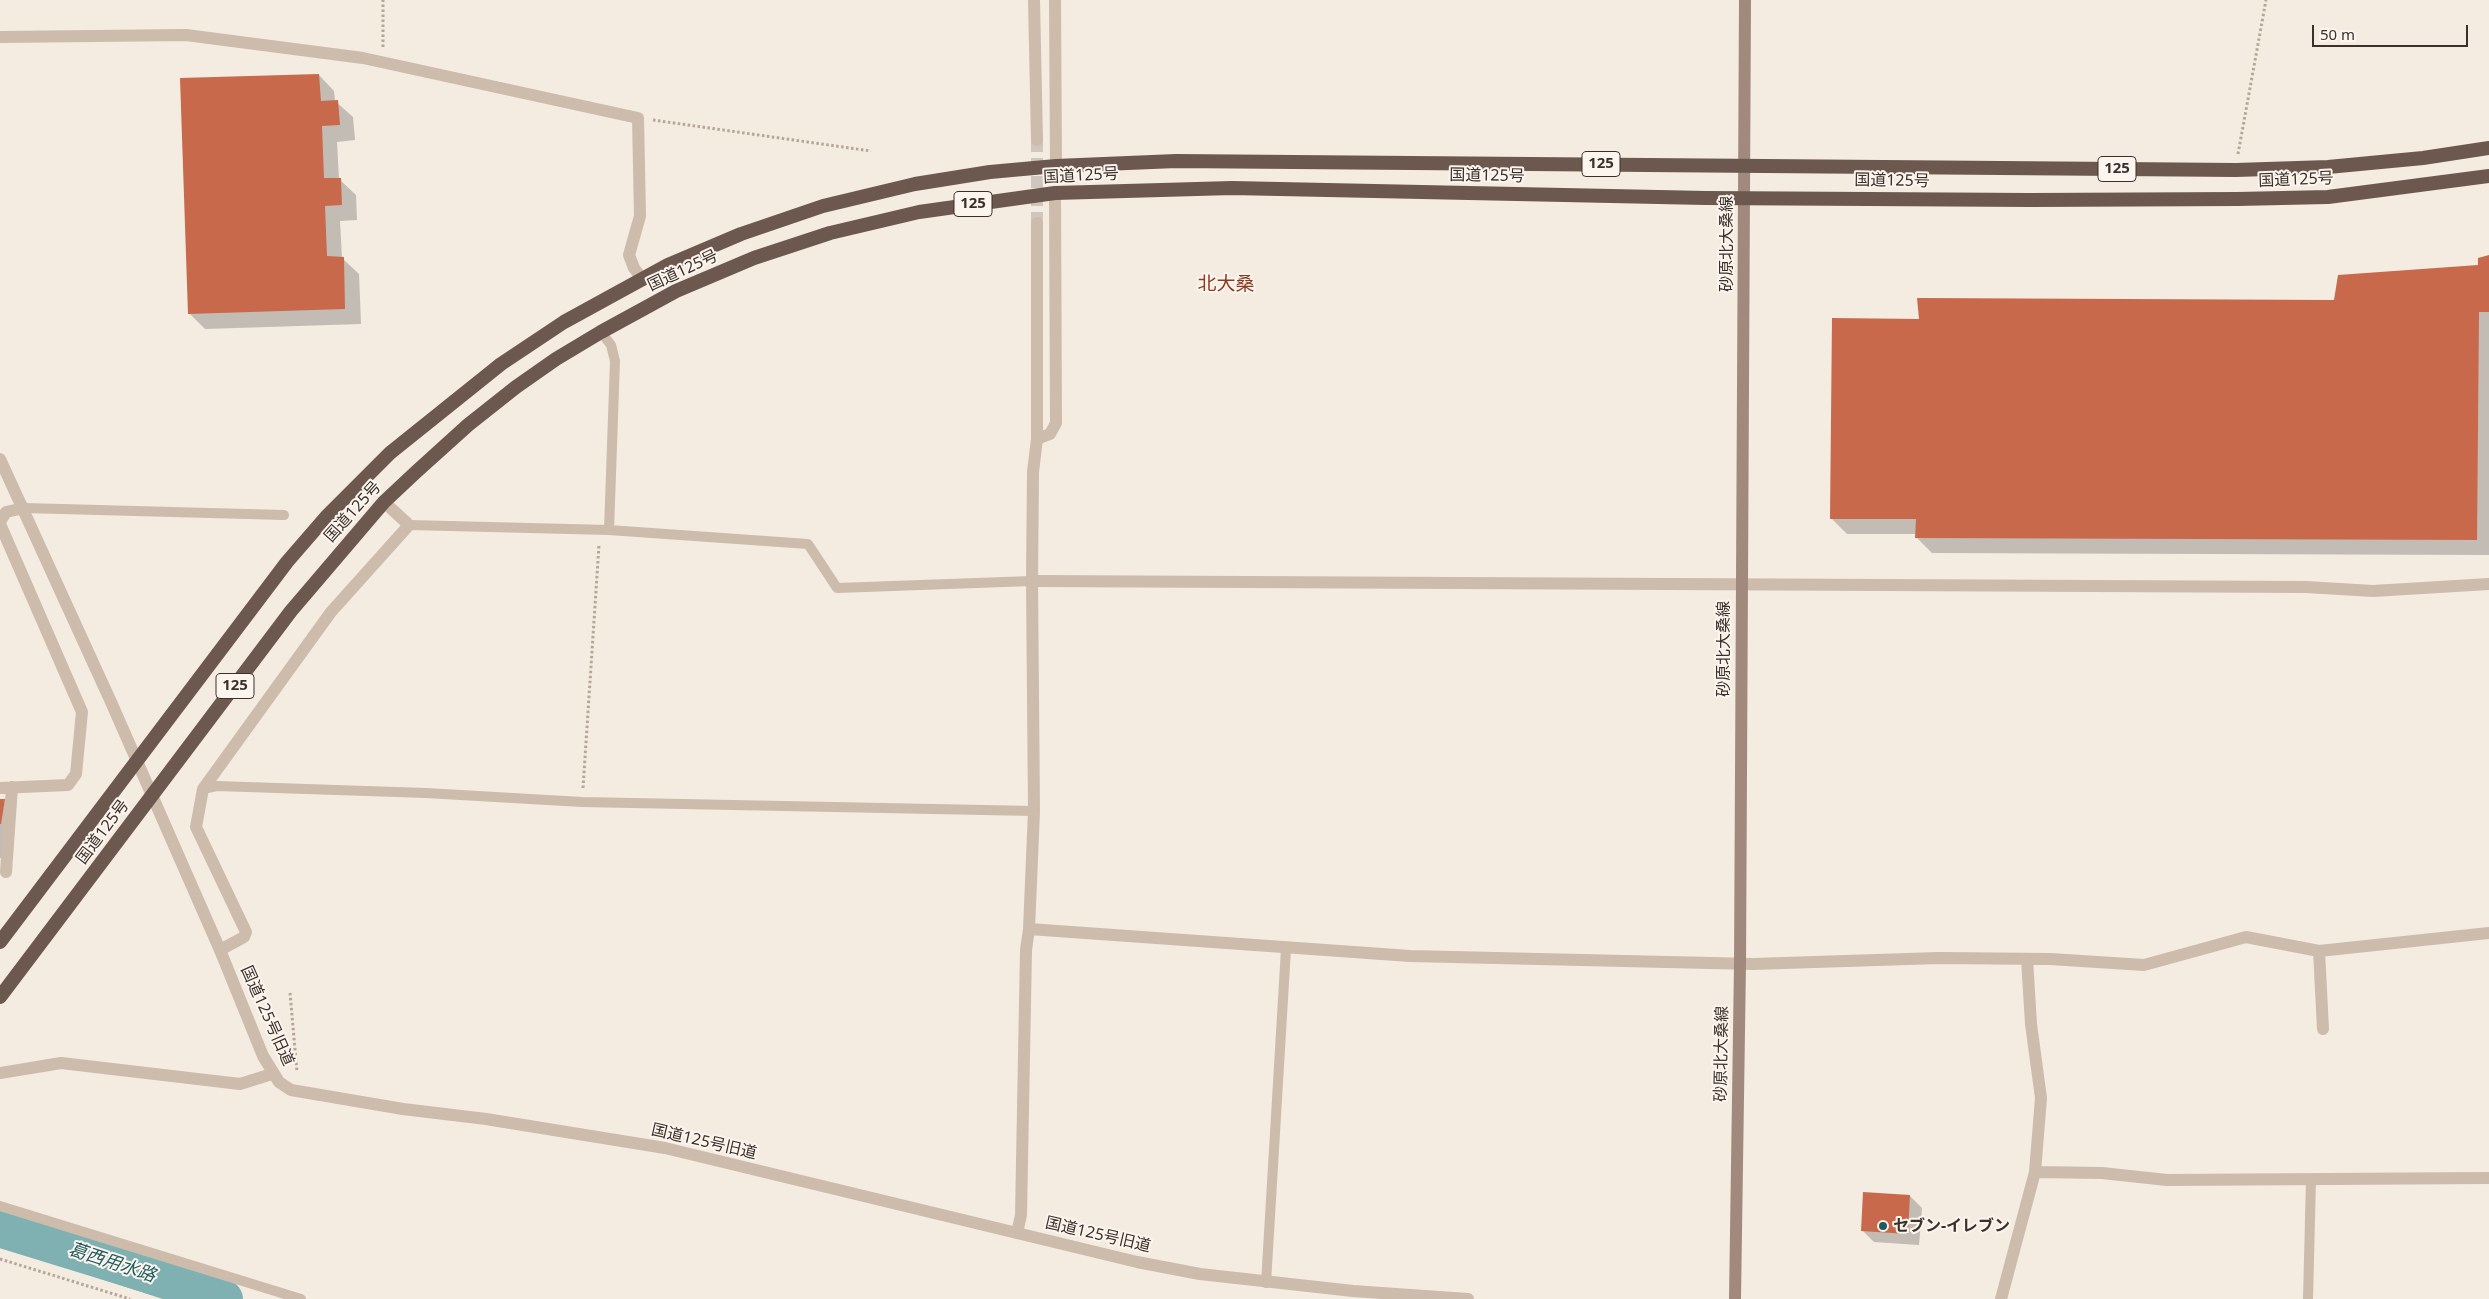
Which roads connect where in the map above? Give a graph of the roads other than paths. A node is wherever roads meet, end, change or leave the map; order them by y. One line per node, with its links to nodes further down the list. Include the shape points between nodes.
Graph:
1 (1034, 0): 5 (street)
2 (1055, 0): 8 (street)
3 (1745, 0): 7 (main road, 砂原北大桑線)
4 (0, 37): 13 (street, via 186,35 382,62 638,118 640,216 628,255)
5 (1037, 140)
6 (2489, 148): 7 (highway, 国道125号 / 125, via 2328,167 2236,170)
7 (1744, 165): 8 (highway, 国道125号 / 125, via 1290,160); 11 (main road, 砂原北大桑線)
8 (1056, 166): 13 (highway, 国道125号 / 125, via 915,184 823,206 741,234 668,265)
9 (2489, 176): 11 (highway, 国道125号 / 125, via 2328,197)
10 (1055, 193): 11 (highway, 国道125号 / 125, via 1232,188); 14 (highway, 国道125号 / 125, via 919,212 830,232 754,258 676,291); 15 (street, via 1056,423 1050,434)
11 (1743, 198): 25 (main road, 砂原北大桑線)
12 (1037, 224): 15 (street)
13 (643, 280): 26 (highway, 国道125号 / 125, via 564,322 501,364 390,453 326,517 287,562)
14 (601, 332): 17 (highway, 国道125号 / 125, via 556,359 468,425); 22 (lane, via 611,346 615,361)
15 (1037, 438): 23 (street, via 1033,472)
16 (0, 459): 18 (street, 国道125号旧道)
17 (384, 502): 21 (street); 29 (highway, 国道125号 / 125, via 291,611)
18 (24, 508): 19 (lane); 20 (street, via 6,512); 26 (street, 国道125号旧道)
19 (284, 515)
20 (0, 523): 27 (street, via 82,712 76,774 68,785)
21 (409, 525): 22 (lane); 28 (street, via 331,612)
22 (604, 530): 23 (lane, via 808,544 838,588)
23 (1032, 581): 25 (street); 30 (street)
24 (2489, 584): 25 (street, via 2373,591 2306,587)
25 (1740, 585): 39 (main road, 砂原北大桑線)
26 (136, 760): 29 (street, 国道125号旧道); 34 (highway, 国道125号 / 125)
27 (6, 788): 31 (street)
28 (203, 789): 30 (lane, via 217,786 406,792 582,802); 36 (street, via 196,827 246,932 244,937)
29 (152, 797): 36 (street, 国道125号旧道); 40 (highway, 国道125号 / 125)
30 (1034, 810): 32 (street)
31 (6, 872)
32 (1029, 929): 35 (street); 48 (street, via 1021,1215)
33 (2489, 933): 37 (street)
34 (0, 942)
35 (1286, 949): 39 (street, via 1410,956); 49 (lane)
36 (220, 950): 43 (street, 国道125号旧道)
37 (2319, 951): 38 (street, via 2246,937 2144,965); 41 (street)
38 (2027, 959): 39 (street, via 1939,958); 44 (street, via 2041,1098)
39 (1740, 964): 52 (main road, 砂原北大桑線)
40 (0, 998)
41 (2323, 1030)
42 (0, 1073): 43 (street, via 61,1063 240,1084)
43 (272, 1074): 48 (street, 国道125号旧道, via 278,1082 303,1094 665,1148)
44 (2035, 1172): 46 (street, via 2102,1173 2166,1180); 53 (street)
45 (2489, 1178): 46 (street)
46 (2311, 1179): 54 (lane)
47 (0, 1206): 50 (lane)
48 (1017, 1233): 49 (street, 国道125号旧道, via 1137,1262)
49 (1266, 1283): 51 (street, 国道125号旧道)
50 (301, 1299)
51 (1468, 1299)
52 (1734, 1299)
53 (2001, 1299)
54 (2308, 1299)

